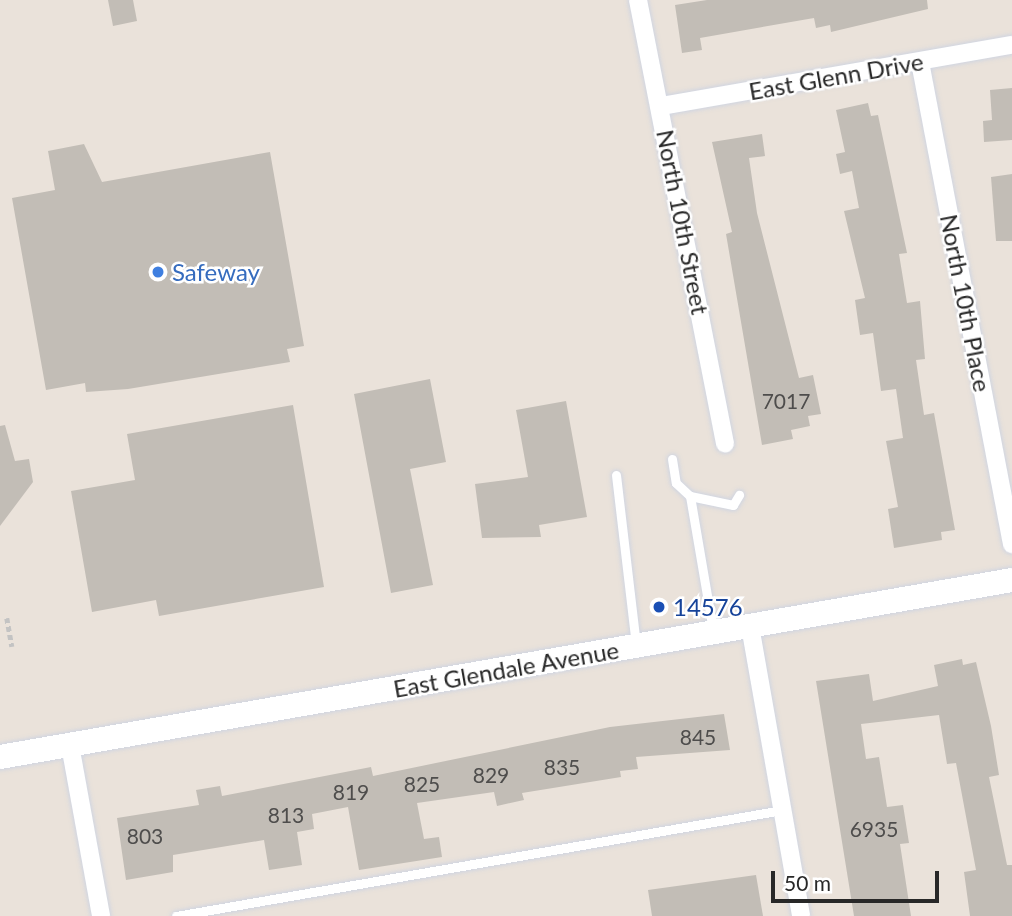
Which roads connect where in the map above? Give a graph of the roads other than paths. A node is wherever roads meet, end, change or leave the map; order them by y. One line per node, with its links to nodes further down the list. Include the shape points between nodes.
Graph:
1 (638, 0): 4 (street, North 10th Street)
2 (1012, 45): 3 (street, East Glenn Drive)
3 (920, 62): 4 (street, East Glenn Drive); 10 (street, North 10th Place)
4 (660, 106): 5 (street, North 10th Street)
5 (725, 444)
6 (672, 459): 9 (lane, via 676,483)
7 (616, 475): 14 (lane)
8 (739, 495): 9 (lane, via 733,505)
9 (690, 496): 13 (lane)
10 (1012, 544)
11 (1012, 580): 12 (main road, East Glendale Avenue)
12 (750, 626): 13 (main road, East Glendale Avenue); 17 (street)
13 (713, 632): 14 (main road, East Glendale Avenue)
14 (636, 646): 15 (main road, East Glendale Avenue)
15 (70, 745): 16 (main road, East Glendale Avenue); 18 (street)
16 (0, 757)
17 (782, 810): 19 (lane); 20 (street)
18 (101, 916)
19 (176, 916)
20 (801, 916)

